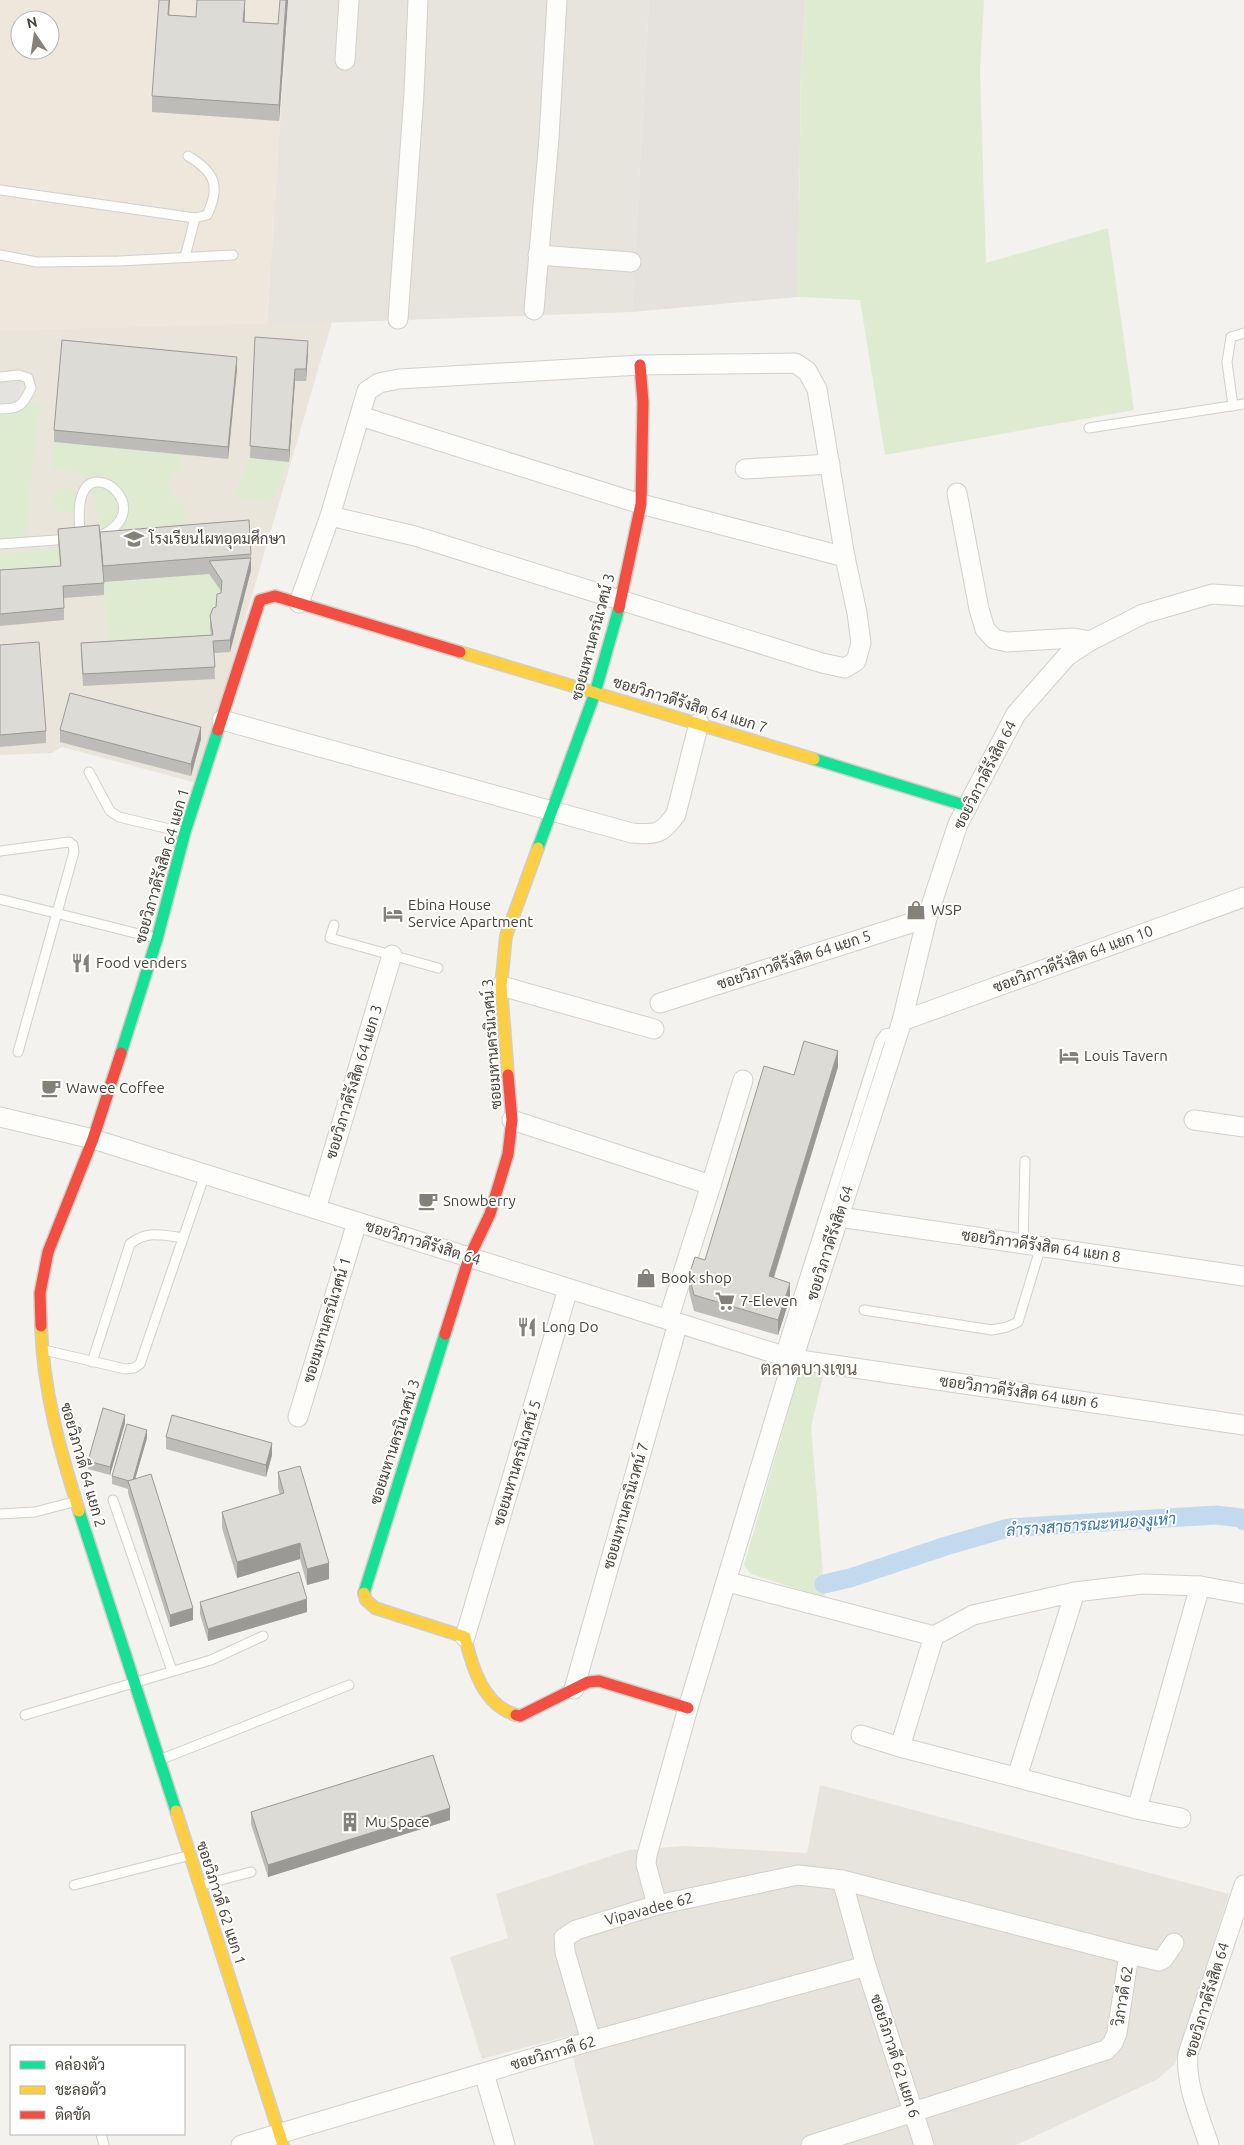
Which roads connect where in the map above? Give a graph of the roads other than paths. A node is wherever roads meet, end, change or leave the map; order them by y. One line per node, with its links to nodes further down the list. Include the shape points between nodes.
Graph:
1 (349, 0): 4 (street)
2 (418, 0): 14 (street)
3 (557, 0): 9 (street)
4 (345, 60)
5 (188, 156): 7 (lane, via 204,165 213,178 215,199 207,215)
6 (0, 190): 7 (lane)
7 (195, 218): 11 (lane)
8 (233, 255): 11 (lane)
9 (538, 255): 12 (street); 13 (street)
10 (0, 256): 11 (lane, via 38,262)
11 (185, 257)
12 (631, 262)
13 (534, 310)
14 (398, 319)
15 (1244, 333): 19 (lane, via 1231,337 1227,362)
16 (640, 365): 21 (street, via 399,379 379,383 367,391); 23 (street, via 795,363 806,371 817,389); 26 (street, ซอยมหานครนิเวศน์ 3, via 643,402)
17 (0, 376): 20 (lane, via 28,378 31,388 23,404)
18 (1244, 404): 19 (lane)
19 (1233, 406): 22 (lane)
20 (0, 409)
21 (360, 416): 26 (street); 27 (street)
22 (1090, 428)
23 (830, 464): 24 (street); 30 (street)
24 (745, 469)
25 (957, 493): 35 (street, via 985,629 994,639 1007,642 1074,638)
26 (641, 504): 30 (street); 33 (street, ซอยมหานครนิเวศน์ 3)
27 (330, 516): 33 (street, via 415,536); 34 (street)
28 (80, 538): 28 (lane, via 100,536 115,529 124,506 114,487 103,482 93,483 84,490 80,504); 29 (lane)
29 (0, 544)
30 (845, 557): 33 (street, via 861,642 856,661 845,668 822,664)
31 (1244, 596): 35 (street, ซอยวิภาวดีรังสิต 64, via 1212,594 1152,611)
32 (260, 600): 34 (street, ซอยวิภาวดีรังสิต 64 แยก 7, via 275,596); 37 (street, ซอยวิภาวดีรังสิต 64 แยก 1)
33 (620, 602): 36 (street, ซอยมหานครนิเวศน์ 3)
34 (299, 603): 36 (street, ซอยวิภาวดีรังสิต 64 แยก 7)
35 (1090, 641): 40 (street, ซอยวิภาวดีรังสิต 64, via 1067,656 1016,714)
36 (595, 693): 38 (street, ซอยวิภาวดีรังสิต 64 แยก 7); 41 (street, ซอยมหานครนิเวศน์ 3)
37 (222, 720): 41 (street); 42 (street, ซอยวิภาวดีรังสิต 64 แยก 1)
38 (699, 723): 40 (street, ซอยวิภาวดีรังสิต 64 แยก 7); 41 (street, via 676,814 669,825 653,835 632,833)
39 (89, 772): 42 (lane, via 110,810 119,818)
40 (967, 806): 47 (street, ซอยวิภาวดีรังสิต 64)
41 (550, 811): 52 (street, ซอยมหานครนิเวศน์ 3, via 506,936)
42 (185, 832): 49 (street, ซอยวิภาวดีรังสิต 64 แยก 1)
43 (0, 851): 46 (lane, via 69,842 73,845 74,852)
44 (1244, 897): 54 (street, ซอยวิภาวดีรังสิต 64 แยก 10)
45 (0, 899): 46 (lane)
46 (56, 914): 49 (lane); 56 (lane)
47 (927, 918): 53 (street, ซอยวิภาวดีรังสิต 64 แยก 5); 54 (street, ซอยวิภาวดีรังสิต 64)
48 (334, 925): 50 (lane, via 330,938)
49 (157, 939): 62 (street, ซอยวิภาวดีรังสิต 64 แยก 1)
50 (392, 955): 51 (lane); 66 (street, ซอยวิภาวดีรังสิต 64 แยก 3)
51 (438, 968)
52 (501, 986): 55 (street); 59 (street, ซอยมหานครนิเวศน์ 3)
53 (660, 1003)
54 (900, 1026): 67 (street, ซอยวิภาวดีรังสิต 64); 77 (lane, via 885,1034 880,1041)
55 (654, 1029)
56 (18, 1052)
57 (743, 1080): 65 (street, ซอยมหานครนิเวศน์ 7)
58 (0, 1117): 62 (street, ซอยวิภาวดีรังสิต 64)
59 (512, 1120): 65 (street); 71 (street, ซอยมหานครนิเวศน์ 3, via 508,1154 490,1214)
60 (1194, 1120): 61 (street)
61 (1244, 1127)
62 (93, 1139): 64 (street, ซอยวิภาวดีรังสิต 64); 76 (street, ซอยวิภาวดี 64 แยก 2, via 48,1252 40,1293)
63 (1026, 1160): 70 (lane)
64 (205, 1174): 66 (street, ซอยวิภาวดีรังสิต 64); 69 (lane)
65 (712, 1185): 75 (street, ซอยมหานครนิเวศน์ 7)
66 (316, 1209): 68 (street, ซอยวิภาวดีรังสิต 64)
67 (839, 1217): 70 (street, ซอยวิภาวดีรังสิต 64 แยก 8); 77 (street, ซอยวิภาวดีรังสิต 64)
68 (357, 1222): 71 (street, ซอยวิภาวดีรังสิต 64); 79 (street, ซอยมหานครนิเวศน์ 1)
69 (183, 1238): 78 (lane, via 152,1234 138,1237 130,1244); 78 (lane, via 140,1364 125,1369)
70 (1032, 1245): 72 (street, ซอยวิภาวดีรังสิต 64 แยก 8); 74 (lane, via 1018,1322 1007,1327 992,1330)
71 (469, 1258): 73 (street, ซอยวิภาวดีรังสิต 64); 89 (street, ซอยมหานครนิเวศน์ 3, via 364,1591 366,1600 375,1608)
72 (1244, 1276)
73 (568, 1289): 75 (street, ซอยวิภาวดีรังสิต 64); 89 (street, ซอยมหานครนิเวศน์ 5)
74 (864, 1310)
75 (673, 1322): 77 (street, ซอยวิภาวดีรังสิต 64); 94 (street, ซอยมหานครนิเวศน์ 7)
76 (42, 1349): 78 (lane); 82 (street, ซอยวิภาวดี 64 แยก 2, via 47,1393 59,1448)
77 (786, 1357): 80 (street, ซอยวิภาวดีรังสิต 64 แยก 6); 84 (street)
78 (92, 1362)
79 (298, 1417)
80 (1244, 1425)
81 (113, 1500): 91 (lane)
82 (76, 1502): 83 (lane, via 35,1512); 92 (street, ซอยวิภาวดี 64 แยก 2)
83 (0, 1514)
84 (728, 1582): 90 (street); 95 (street)
85 (1200, 1586): 86 (street, via 1143,1584); 87 (street); 101 (street)
86 (1075, 1592): 90 (street, via 973,1614); 100 (street)
87 (1244, 1594)
88 (262, 1636): 91 (lane, via 211,1660)
89 (465, 1636): 94 (street, via 470,1661 483,1688 510,1715 520,1716)
90 (934, 1636): 98 (street)
91 (172, 1671): 92 (lane)
92 (134, 1682): 96 (lane); 99 (street, ซอยวิภาวดี 62 แยก 1)
93 (349, 1685): 99 (lane)
94 (574, 1689): 95 (street, via 599,1681)
95 (688, 1708): 109 (street, via 647,1855 646,1864)
96 (25, 1715)
97 (861, 1735): 98 (street)
98 (900, 1747): 100 (street)
99 (160, 1760): 103 (street, ซอยวิภาวดี 62 แยก 1)
100 (1017, 1777): 101 (street)
101 (1137, 1809): 102 (street)
102 (1181, 1818)
103 (190, 1855): 106 (street, ซอยวิภาวดี 62 แยก 1); 108 (lane)
104 (251, 1872): 106 (lane)
105 (842, 1880): 109 (street, Vipavadee 62, via 798,1874); 111 (street, วิภาวดี 62); 112 (street, ซอยวิภาวดี 62 แยก 6)
106 (200, 1885): 116 (street, ซอยวิภาวดี 62 แยก 1)
107 (1244, 1885): 121 (street, ซอยวิภาวดีรังสิต 64, via 1188,2054 1187,2067)
108 (74, 1886)
109 (658, 1905): 113 (street, Vipavadee 62, via 576,1930 564,1938 565,1952)
110 (1174, 1943): 111 (street, via 1163,1959 1155,1962)
111 (1129, 1954): 115 (street, วิภาวดี 62, via 1117,2033 1106,2050)
112 (866, 1966): 113 (street, ซอยวิภาวดี 62); 115 (street, ซอยวิภาวดี 62 แยก 6)
113 (591, 2041): 114 (street, ซอยวิภาวดี 62)
114 (484, 2073): 116 (street, ซอยวิภาวดี 62); 118 (street)
115 (913, 2111): 119 (street, วิภาวดี 62); 120 (street, ซอยวิภาวดี 62 แยก 6)
116 (281, 2139): 117 (street, ซอยวิภาวดี 62)
117 (241, 2145)
118 (505, 2145)
119 (811, 2145)
120 (924, 2145)
121 (1208, 2145)

